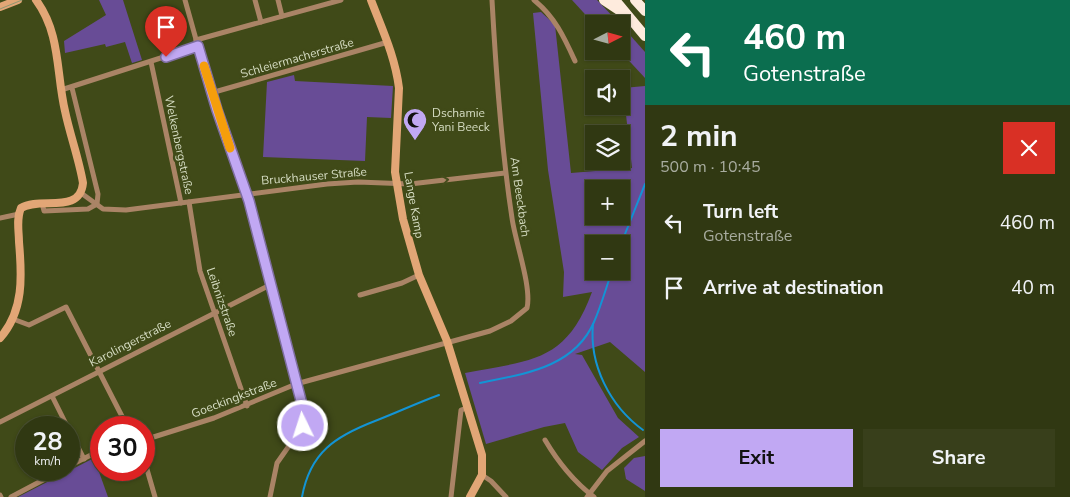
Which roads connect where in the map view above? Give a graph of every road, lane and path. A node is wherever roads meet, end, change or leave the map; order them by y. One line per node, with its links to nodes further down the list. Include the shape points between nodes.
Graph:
1 (18, 0): 13 (street)
2 (36, 0): 26 (street, via 54,37)
3 (184, 0): 20 (street)
4 (254, 0): 18 (street)
5 (278, 0): 16 (street)
6 (341, 0): 16 (street)
7 (371, 0): 21 (street, Lange Kamp)
8 (492, 0): 28 (street, Am Beeckbach)
9 (534, 0): 23 (street, via 547,10 560,29)
10 (604, 0): 15 (highway)
11 (615, 0): 15 (highway)
12 (636, 0): 14 (highway)
13 (0, 7)
14 (645, 11)
15 (627, 15)
16 (282, 16): 18 (street)
17 (630, 18): 19 (highway)
18 (261, 22): 20 (street)
19 (645, 36)
20 (196, 40): 22 (street)
21 (388, 42): 27 (street, Schleiermacherstraße); 29 (street, Lange Kamp, via 399,88)
22 (198, 46): 24 (street); 27 (street)
23 (575, 61)
24 (151, 62): 25 (street); 34 (street, Welkenbergstraße)
25 (72, 88): 26 (street); 35 (street, via 98,194)
26 (61, 90): 30 (street, via 82,176)
27 (212, 93): 31 (street)
28 (505, 173): 29 (street, Bruckhauser Straße, one-way to 28); 44 (street, Am Beeckbach, via 528,291 526,308 512,321 490,331)
29 (396, 185): 31 (street, Bruckhauser Straße, via 358,182); 38 (street, Lange Kamp)
30 (81, 193): 33 (street, via 66,203); 35 (street, Bruckhauser Straße)
31 (245, 194): 32 (street, Bruckhauser Straße); 39 (street)
32 (189, 202): 34 (street, Bruckhauser Straße); 41 (street, Leibnizstraße, via 200,271)
33 (42, 203): 35 (street, Bruckhauser Straße, via 44,211 88,210); 36 (street, via 26,205)
34 (181, 203): 35 (street, Bruckhauser Straße, via 126,210 107,210)
35 (97, 204)
36 (19, 214): 37 (street); 42 (street, via 21,282)
37 (0, 218)
38 (419, 276): 40 (street); 44 (street, Lange Kamp)
39 (270, 284): 41 (street, Karolingerstraße); 46 (street)
40 (360, 295)
41 (215, 311): 45 (street, Karolingerstraße); 48 (street, Leibnizstraße)
42 (13, 319): 43 (street); 45 (street, via 30,325 66,307)
43 (0, 338)
44 (447, 341): 46 (street, Goeckingkstraße); 49 (street, Lange Kamp)
45 (100, 370): 47 (street, Karolingerstraße); 51 (street)
46 (296, 384): 48 (street, Goeckingkstraße); 66 (street, via 303,426 277,463)
47 (52, 396): 50 (street); 52 (street, Karolingerstraße)
48 (247, 406): 53 (street, Goeckingkstraße)
49 (467, 408): 60 (street, Lange Kamp, via 482,454); 67 (street, via 461,410)
50 (62, 416)
51 (122, 416)
52 (0, 422)
53 (155, 436)
54 (545, 440): 63 (street, via 563,467)
55 (645, 441): 63 (street, via 607,471)
56 (80, 451): 58 (street)
57 (90, 456): 58 (street)
58 (84, 459): 59 (street)
59 (80, 461)
60 (482, 476): 68 (street); 69 (street)
61 (41, 481): 64 (street)
62 (150, 481): 65 (street)
63 (590, 496)
64 (11, 497)
65 (155, 497)
66 (270, 497)
67 (451, 497)
68 (470, 497)
69 (506, 497)

